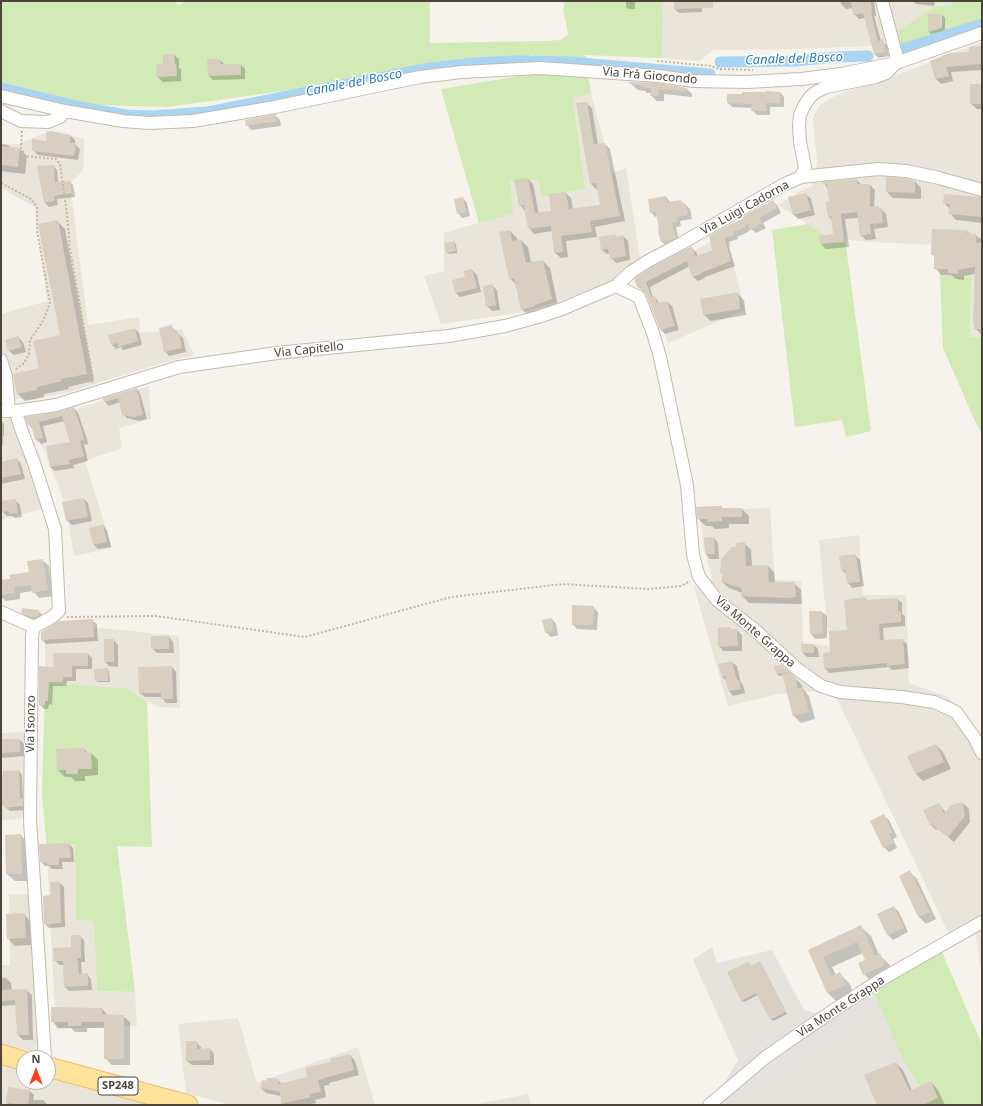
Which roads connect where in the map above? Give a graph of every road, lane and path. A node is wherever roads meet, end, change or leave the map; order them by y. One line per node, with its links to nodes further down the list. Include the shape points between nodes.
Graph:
1 (882, 1): 4 (street)
2 (982, 33): 4 (street, Via Frà Giocondo)
3 (657, 61): 5 (path, via 711,66)
4 (896, 63): 8 (street, Via Frà Giocondo, via 841,74 748,82 694,81 540,68 462,72 420,77 193,121 123,121); 10 (street, via 886,73 876,77 826,88 810,97 800,115 800,142 804,167)
5 (727, 73)
6 (1, 96): 8 (street, Via Frà Giocondo)
7 (1, 111): 9 (street)
8 (65, 111): 9 (street, via 60,117 48,122)
9 (21, 120): 16 (path, via 20,148 25,156 56,160 60,164 70,249 93,378)
10 (801, 177): 12 (street, Via Luigi Cadorna, via 878,169 906,171); 13 (street, Via Luigi Cadorna, via 648,261)
11 (1, 183): 15 (path, via 31,199 37,207 37,231 50,302 43,321 30,340 29,354 24,363)
12 (982, 190)
13 (616, 286): 16 (street, Via Capitello, via 562,309 505,326 449,336 277,353 179,367); 18 (street, Via Monte Grappa, via 639,297 653,333 687,485 693,555)
14 (1, 360): 15 (street)
15 (6, 378): 17 (street)
16 (90, 394): 17 (street, Via Capitello, via 56,405)
17 (9, 411): 20 (street, via 20,426 55,529 59,611)
18 (699, 577): 20 (path, via 681,586 648,589 563,584 451,597 305,637 156,616); 22 (street, Via Monte Grappa, via 717,600 755,630 796,669 821,686 840,692 934,702 956,712)
19 (1, 612): 21 (street)
20 (52, 617): 21 (street)
21 (34, 627): 24 (street, Via Isonzo, via 30,820)
22 (982, 753)
23 (982, 922): 29 (street, Via Monte Grappa, via 880,980 825,1016 766,1057)
24 (44, 1050)
25 (1, 1054): 26 (main road)
26 (16, 1059)
27 (56, 1069): 28 (main road, SP248)
28 (188, 1105)
29 (709, 1105)

